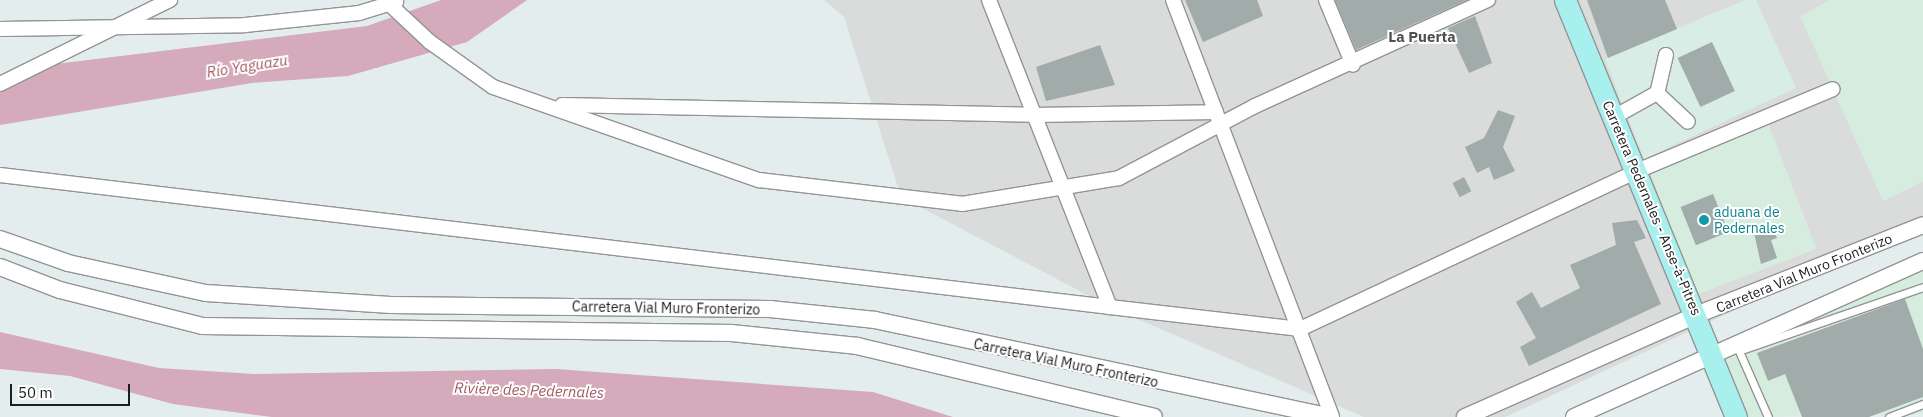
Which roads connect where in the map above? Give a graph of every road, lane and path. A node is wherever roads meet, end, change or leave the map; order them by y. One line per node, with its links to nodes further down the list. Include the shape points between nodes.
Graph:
1 (170, 0): 11 (street)
2 (990, 0): 16 (street)
3 (1173, 0): 15 (street)
4 (1326, 0): 10 (street)
5 (1566, 0): 17 (main road, Carretera Pedernales - Anse-à-Pitres)
6 (393, 1): 8 (street, via 359,13 245,25); 14 (street, via 430,42 494,87)
7 (1480, 2): 10 (street)
8 (0, 29)
9 (1666, 55): 13 (street)
10 (1353, 65): 19 (street, via 1255,106)
11 (0, 84)
12 (1833, 89): 20 (street)
13 (1657, 94): 17 (street); 18 (street)
14 (547, 105): 16 (street); 22 (street, via 760,180 962,204)
15 (1216, 112): 16 (street); 19 (street)
16 (1033, 115): 22 (street)
17 (1614, 117): 20 (main road, Carretera Pedernales - Anse-à-Pitres)
18 (1688, 122)
19 (1220, 126): 22 (street, via 1119,178); 30 (street)
20 (1637, 171): 29 (main road, Carretera Pedernales - Anse-à-Pitres); 30 (street)
21 (0, 175): 28 (street)
22 (1063, 186): 28 (street)
23 (1923, 226): 29 (street, Carretera Vial Muro Fronterizo)
24 (0, 239): 35 (street, Carretera Vial Muro Fronterizo, via 68,263 206,293 391,305 770,310 874,320)
25 (1923, 260): 32 (street)
26 (0, 267): 34 (street, Carretera Vial Muro Fronterizo, via 60,290 202,326 732,333 857,346)
27 (1923, 287): 31 (lane)
28 (1110, 307): 30 (street)
29 (1696, 315): 32 (main road, Carretera Pedernales - Anse-à-Pitres); 36 (street, Carretera Vial Muro Fronterizo)
30 (1300, 329): 35 (street)
31 (1739, 351): 32 (lane); 39 (lane)
32 (1712, 355): 37 (street); 38 (main road, Carretera Pedernales - Anse-à-Pitres)
33 (1923, 404): 40 (lane)
34 (1154, 417)
35 (1331, 417)
36 (1465, 417)
37 (1574, 417)
38 (1736, 417)
39 (1768, 417)
40 (1890, 417)

